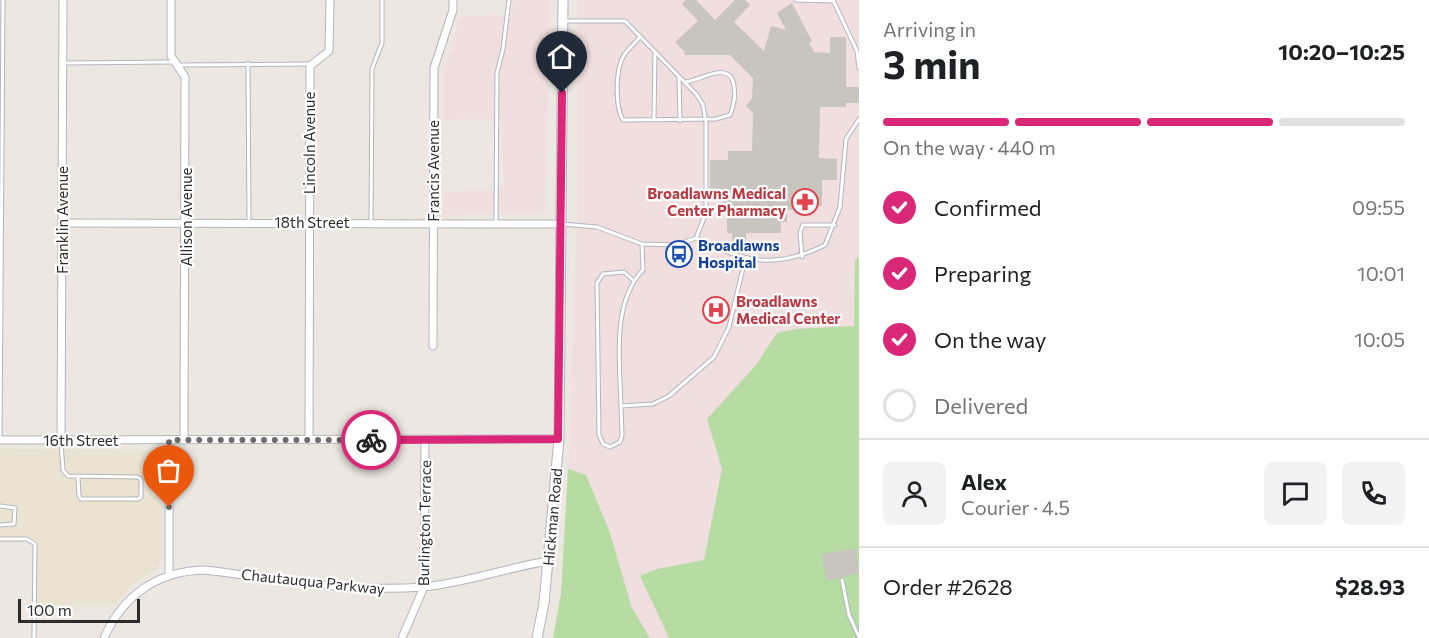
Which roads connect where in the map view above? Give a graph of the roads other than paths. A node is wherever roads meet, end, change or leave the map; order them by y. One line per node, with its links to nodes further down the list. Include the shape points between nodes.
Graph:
1 (3, 0): 42 (lane)
2 (63, 0): 14 (street, Franklin Avenue)
3 (171, 0): 16 (street, Allison Avenue, via 171,56)
4 (330, 0): 17 (street, via 329,51)
5 (382, 0): 26 (lane, via 382,43 372,69)
6 (453, 0): 27 (street, Francis Avenue, via 434,68)
7 (508, 0): 28 (lane, via 497,73)
8 (563, 0): 11 (main road, Hickman Road)
9 (796, 0): 10 (lane)
10 (833, 1): 18 (lane, via 857,51)
11 (563, 21): 12 (lane, via 624,21); 32 (main road, Hickman Road)
12 (640, 37): 13 (lane); 23 (lane, via 623,56 619,114 623,120)
13 (655, 52): 19 (lane); 23 (lane)
14 (62, 63): 16 (lane); 29 (street, Franklin Avenue)
15 (248, 63): 16 (lane); 17 (lane); 31 (lane)
16 (175, 64): 30 (street, Allison Avenue, via 185,77)
17 (312, 64): 25 (street, Lincoln Avenue)
18 (859, 68)
19 (679, 76): 20 (lane); 24 (lane)
20 (685, 82): 21 (lane, via 698,95); 21 (lane, via 719,72 733,79 734,107 730,115)
21 (706, 119): 24 (lane); 34 (lane, via 706,213)
22 (859, 119): 33 (lane, via 846,139)
23 (654, 120): 24 (lane)
24 (680, 121)
25 (309, 222): 26 (street, 18th Street); 31 (street, 18th Street); 46 (street, Lincoln Avenue)
26 (371, 222): 27 (street, 18th Street)
27 (433, 222): 28 (street, 18th Street); 39 (street, Francis Avenue)
28 (496, 222): 32 (street, 18th Street)
29 (62, 223): 30 (street, 18th Street); 43 (street, Franklin Avenue)
30 (185, 223): 31 (street, 18th Street); 45 (street, Allison Avenue)
31 (249, 223)
32 (561, 224): 35 (lane, via 597,227); 41 (main road, Hickman Road)
33 (835, 225): 36 (lane, via 825,245); 36 (lane, via 803,225)
34 (696, 238): 35 (lane, via 677,245); 37 (lane)
35 (642, 244): 38 (lane, via 643,270)
36 (802, 257): 37 (lane)
37 (745, 260): 40 (lane, via 732,318 714,357 669,396 653,404)
38 (633, 280): 40 (lane, via 624,299); 40 (lane, via 624,272 603,274 597,283 599,435 603,444 610,447 620,442 622,435)
39 (433, 346)
40 (621, 406)
41 (558, 439): 47 (street, 16th Street); 52 (main road, Hickman Road)
42 (0, 440): 43 (street, 16th Street)
43 (62, 440): 44 (street, 16th Street); 48 (lane, via 63,470)
44 (169, 440): 45 (street, 16th Street); 53 (street)
45 (184, 440): 46 (street, 16th Street)
46 (309, 440): 47 (street, 16th Street)
47 (425, 440): 55 (street, Burlington Terrace)
48 (78, 478): 48 (lane, via 139,477 141,496 81,499)
49 (0, 506): 50 (lane, via 14,506 15,522)
50 (0, 525)
51 (0, 539): 57 (lane, via 27,538 35,544)
52 (548, 561): 55 (street, Chautauqua Parkway, via 454,584); 60 (main road, Hickman Road)
53 (169, 574): 55 (street, Chautauqua Parkway, via 204,570 350,588); 58 (street, Chautauqua Parkway, via 131,598 115,616)
54 (842, 580): 56 (lane, via 849,615)
55 (424, 587): 59 (street, Burlington Terrace)
56 (859, 637)
57 (34, 638)
58 (104, 638)
59 (402, 638)
60 (537, 638)

